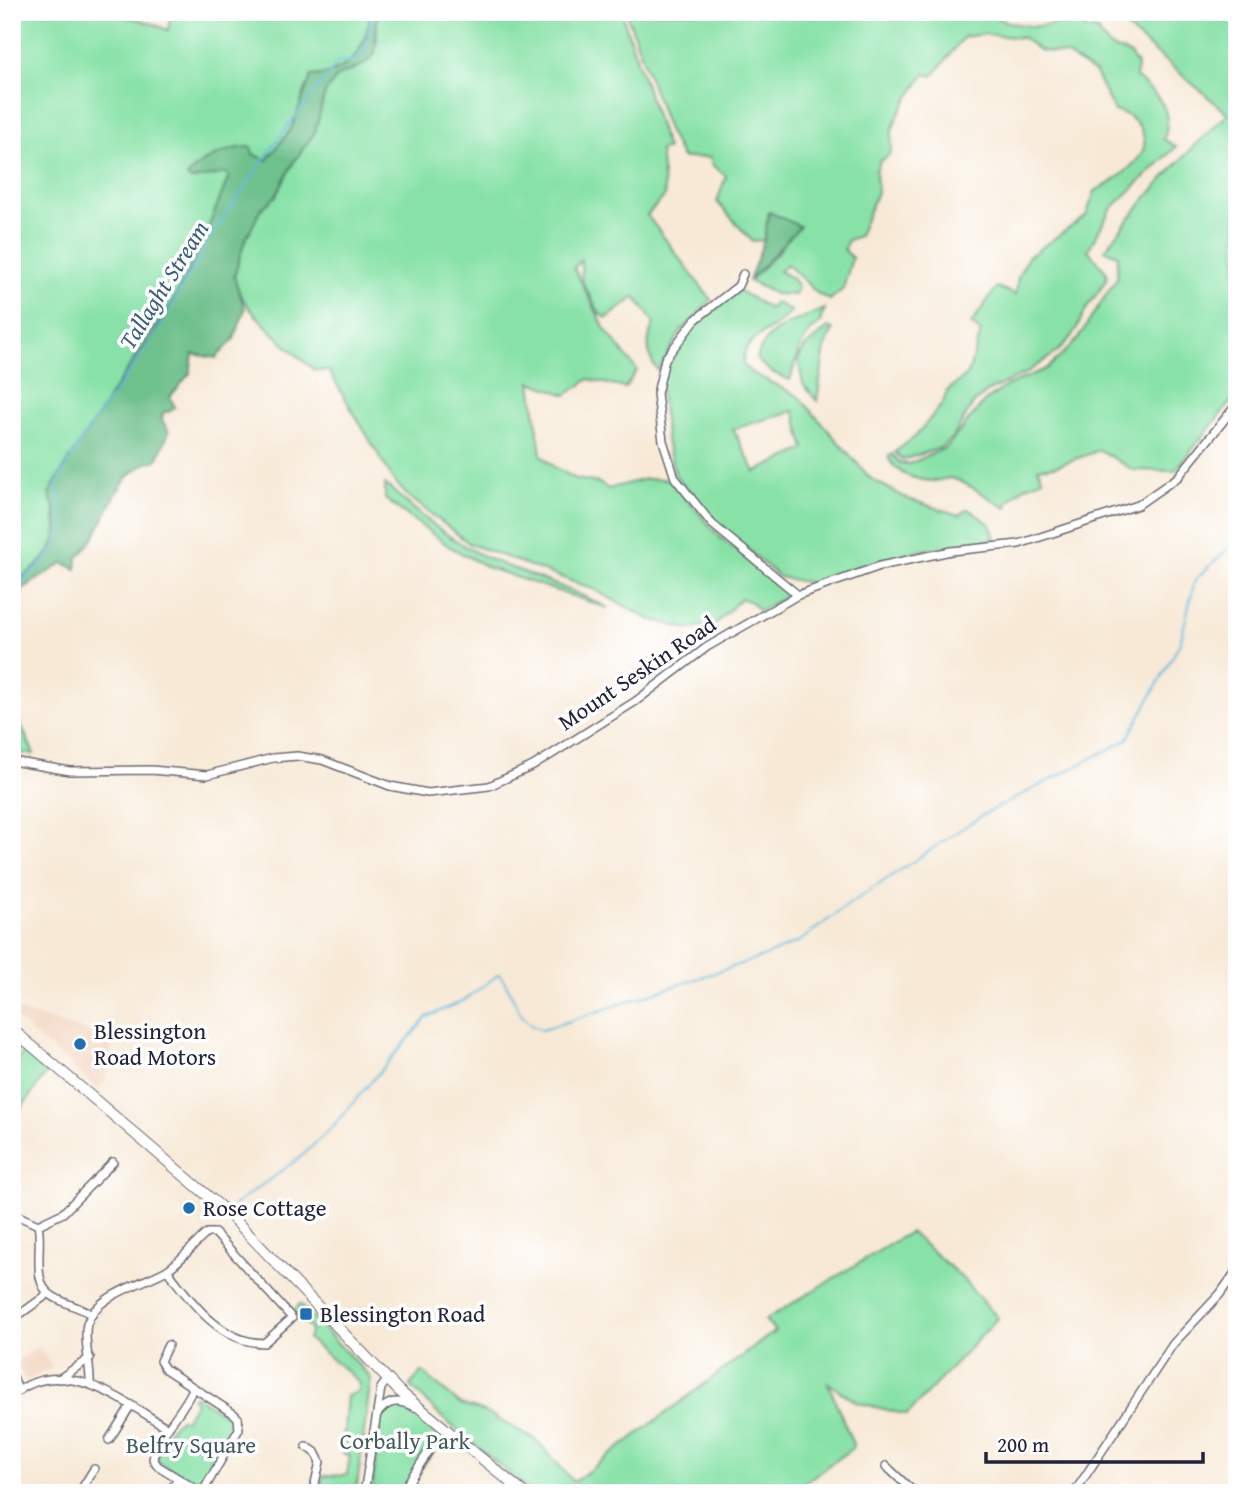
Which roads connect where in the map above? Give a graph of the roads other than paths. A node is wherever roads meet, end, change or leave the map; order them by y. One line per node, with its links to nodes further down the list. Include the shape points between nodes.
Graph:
1 (743, 274): 3 (street, via 738,286 695,320 665,359 657,394 663,441 667,462 683,491 722,533)
2 (1237, 404): 3 (street, Mount Seskin Road, via 1178,477 1138,505 1020,544 951,551 880,566)
3 (798, 595): 4 (street, Mount Seskin Road, via 707,647 636,701 533,766 467,791 428,793 390,786 322,760 297,756 207,775 71,771)
4 (12, 761)
5 (12, 1029): 6 (main road)
6 (23, 1038): 7 (street); 20 (main road, via 229,1214)
7 (12, 1056)
8 (113, 1162): 10 (street, via 63,1213)
9 (13, 1216): 10 (street)
10 (38, 1225): 13 (street, via 40,1270)
11 (167, 1270): 11 (street, via 207,1233 215,1233 292,1318 264,1343 250,1343 193,1306); 14 (street, via 122,1292)
12 (1237, 1270): 41 (street, via 1173,1344)
13 (48, 1294): 14 (street); 15 (street)
14 (92, 1315): 17 (street, via 86,1334)
15 (12, 1320)
16 (168, 1345): 22 (street, via 160,1362)
17 (90, 1358): 19 (street); 21 (street)
18 (12, 1373): 23 (street)
19 (60, 1379): 21 (street); 23 (street, via 34,1383)
20 (388, 1379): 25 (main road); 26 (street, via 381,1388)
21 (90, 1384): 24 (street)
22 (193, 1389): 27 (street, via 177,1418); 33 (street, via 234,1414 239,1430 202,1493)
23 (15, 1394)
24 (131, 1405): 27 (street); 28 (street)
25 (424, 1412): 26 (street, via 394,1401); 39 (main road)
26 (376, 1415): 37 (street)
27 (166, 1427): 33 (street, via 153,1459)
28 (109, 1440)
29 (306, 1446): 36 (street, via 320,1462 315,1483)
30 (429, 1451): 38 (street)
31 (886, 1466): 40 (street)
32 (94, 1469): 34 (street)
33 (178, 1479): 35 (street)
34 (79, 1493)
35 (169, 1493)
36 (318, 1493)
37 (364, 1493)
38 (401, 1493)
39 (523, 1493)
40 (915, 1493)
41 (1074, 1493)

